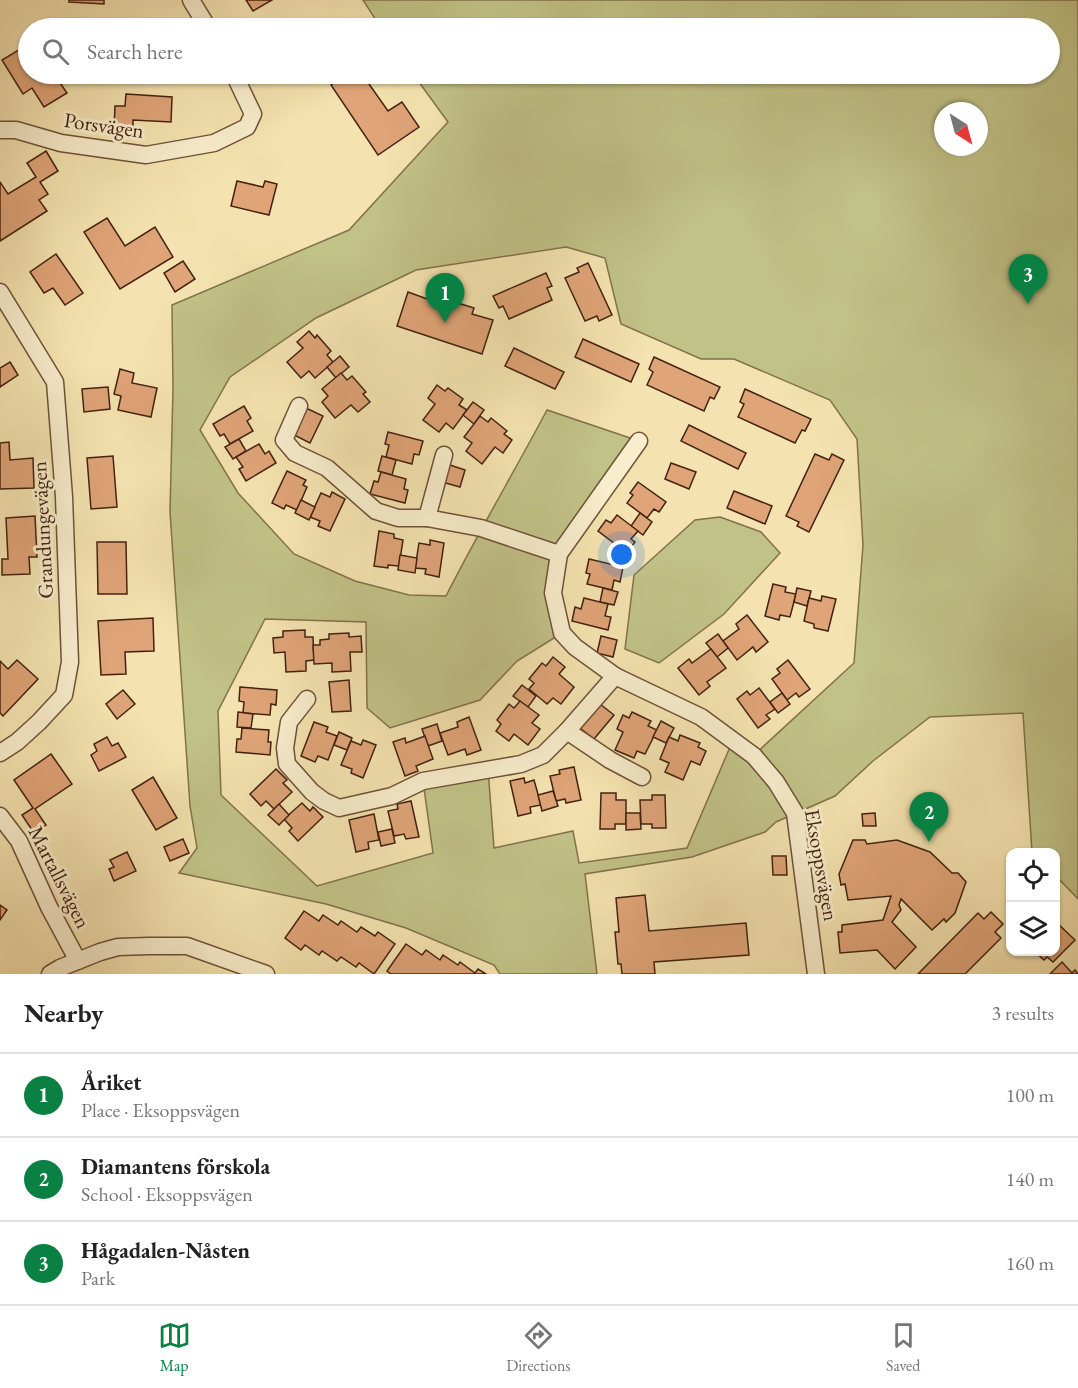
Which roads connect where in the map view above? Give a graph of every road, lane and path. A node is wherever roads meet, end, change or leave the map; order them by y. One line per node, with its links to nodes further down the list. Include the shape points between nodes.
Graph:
1 (191, 0): 2 (street)
2 (202, 18)
3 (239, 84): 4 (street, Porsvägen, via 253,114 248,127 214,143 146,155)
4 (0, 130)
5 (0, 292): 14 (street, Grandungevägen, via 56,382 70,662 64,695 32,729)
6 (299, 406): 9 (street, via 284,440 295,453 327,468 376,511 398,518)
7 (639, 441): 10 (street, Eksoppsvägen)
8 (444, 455): 9 (street)
9 (427, 518): 10 (street, via 481,528)
10 (559, 554): 11 (street, Eksoppsvägen, via 553,593 562,633)
11 (615, 676): 13 (street); 20 (street, Eksoppsvägen, via 701,717 754,756 776,782 795,813)
12 (307, 699): 13 (street, via 289,723 287,764 312,792 339,808 392,796 423,781 521,764 543,755)
13 (567, 731): 15 (street)
14 (0, 753)
15 (642, 777)
16 (0, 816): 17 (street, Martallsvägen, via 19,840)
17 (78, 961): 18 (street); 19 (street, via 118,947 187,946)
18 (50, 974)
19 (266, 974)
20 (816, 974)

